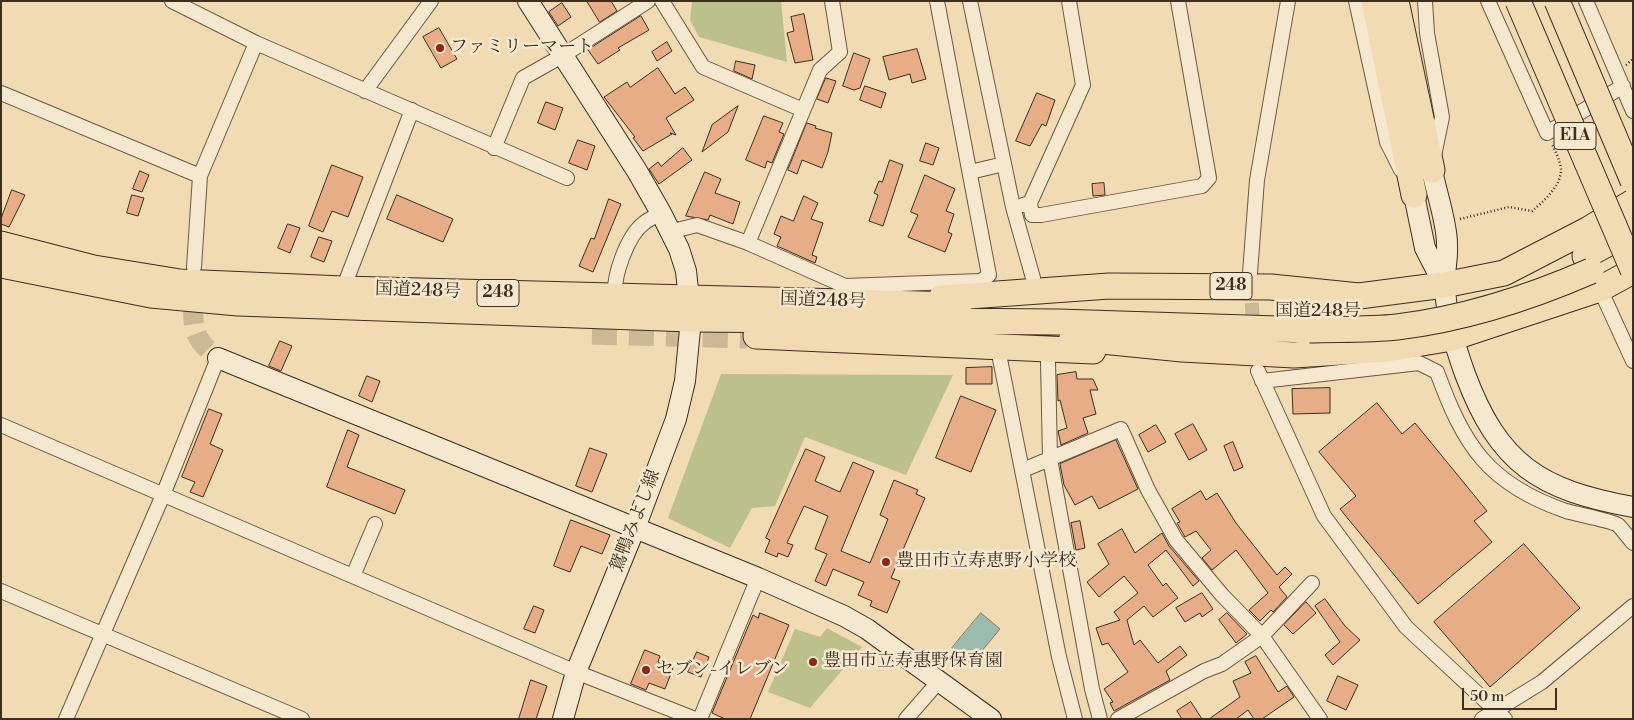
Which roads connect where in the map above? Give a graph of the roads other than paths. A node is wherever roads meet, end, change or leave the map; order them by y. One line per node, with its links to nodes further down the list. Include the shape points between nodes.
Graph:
1 (172, 1): 20 (street)
2 (431, 1): 24 (street)
3 (528, 1): 22 (street, 鴛鴨みよし線)
4 (648, 1): 22 (street)
5 (662, 1): 27 (street, via 703,67)
6 (832, 1): 27 (street, via 840,52 820,70)
7 (937, 1): 32 (street)
8 (970, 1): 30 (street)
9 (1069, 1): 39 (street, via 1083,85)
10 (1178, 1): 39 (street, via 1209,178 1202,186 1041,214 1032,215)
11 (1288, 1): 51 (street, via 1256,180)
12 (1356, 1): 37 (street, via 1387,142)
13 (1374, 1): 37 (highway)
14 (1396, 1): 31 (highway)
15 (1425, 1): 31 (street, via 1427,33 1442,117)
16 (1488, 1): 23 (street, via 1547,134)
17 (1518, 1): 35 (highway, E1A, bridge)
18 (1556, 1): 36 (highway, E1A, bridge)
19 (1586, 1): 23 (street)
20 (194, 6): 21 (street)
21 (256, 43): 24 (street); 33 (street)
22 (562, 56): 29 (street, via 524,78); 41 (street, 鴛鴨みよし線)
23 (1623, 86): 28 (street)
24 (365, 91): 26 (street)
25 (1, 94): 33 (street)
26 (412, 110): 29 (street); 54 (street)
27 (802, 110): 44 (street)
28 (1633, 111)
29 (494, 148): 34 (street)
30 (1004, 164): 32 (street); 40 (street)
31 (1432, 170): 53 (street, via 1447,243)
32 (970, 172): 56 (street, via 989,275 981,281)
33 (200, 176): 48 (street)
34 (567, 178)
35 (1594, 180): 49 (highway, E1A, bridge); 55 (highway, bridge)
36 (1633, 182)
37 (1414, 195): 53 (street, via 1425,248)
38 (1633, 202): 53 (highway, 248, via 1504,273)
39 (1030, 203): 40 (street)
40 (1013, 207): 59 (street)
41 (661, 213): 43 (street, 鴛鴨みよし線); 57 (street, via 643,223 620,261 613,283)
42 (1633, 230): 50 (highway, 国道248号 / 248)
43 (669, 232): 44 (street, via 697,225); 58 (street, 鴛鴨みよし線, via 686,271)
44 (748, 243): 56 (street)
45 (1, 244): 54 (highway, 国道248号 / 248, via 94,268 180,282)
46 (1633, 248): 50 (highway, 国道248号 / 248)
47 (1, 265): 52 (highway, 国道248号 / 248)
48 (194, 267)
49 (1633, 271): 50 (highway, 248)
50 (1592, 272): 59 (highway, 国道248号 / 248, bridge, via 1472,313 1396,327 1308,321); 62 (highway, 248); 65 (street)
51 (1250, 273)
52 (96, 285): 58 (highway, 国道248号 / 248, via 151,295 238,303); 60 (highway, 248, via 122,298 191,309 450,328)
53 (1444, 285): 59 (highway, 248, via 1359,296 1271,287 1109,286); 62 (street)
54 (343, 289): 57 (highway, 国道248号 / 248)
55 (1633, 292)
56 (844, 294): 58 (highway, 国道248号 / 248); 59 (highway, 国道248号 / 248, via 872,303)
57 (615, 297): 58 (highway, 国道248号 / 248)
58 (689, 308): 59 (highway, 国道248号 / 248, via 963,322); 72 (street, 鴛鴨みよし線, via 685,381 676,419)
59 (1021, 316): 62 (highway, 248, via 1160,354 1182,349 1294,355 1387,349); 63 (highway, 248); 67 (street)
60 (592, 332)
61 (747, 336): 63 (highway, 248)
62 (1452, 338): 70 (street, via 1477,405 1496,439 1517,462 1537,477 1561,488 1593,500)
63 (1002, 353): 68 (street)
64 (218, 358): 69 (street); 72 (street)
65 (1633, 361)
66 (1, 425): 69 (street)
67 (1050, 459): 68 (street); 80 (street, via 1121,429 1148,490 1176,540); 92 (street)
68 (1023, 470): 91 (street, via 1058,657)
69 (163, 495): 74 (street); 79 (street)
70 (1633, 507)
71 (375, 524): 74 (street)
72 (635, 528): 75 (street); 81 (street, 鴛鴨みよし線)
73 (1633, 543): 83 (street, via 1616,524 1551,506 1498,476 1473,450 1458,424 1437,372 1419,363 1260,376 1324,516 1406,627)
74 (353, 576): 81 (street)
75 (758, 578): 82 (street, via 859,625); 88 (street)
76 (1312, 583): 80 (street)
77 (1, 591): 79 (street)
78 (1633, 606): 83 (street)
79 (102, 633): 84 (street); 85 (street)
80 (1262, 636): 93 (street, via 1222,664); 94 (street)
81 (576, 672): 86 (street, 鴛鴨みよし線); 87 (street)
82 (940, 680): 89 (street); 90 (street)
83 (1500, 715): 95 (street)
84 (66, 719)
85 (302, 719)
86 (563, 719)
87 (695, 719)
88 (700, 719)
89 (906, 719)
90 (991, 719)
91 (1074, 719)
92 (1100, 719)
93 (1118, 719)
94 (1320, 719)
95 (1482, 719)

